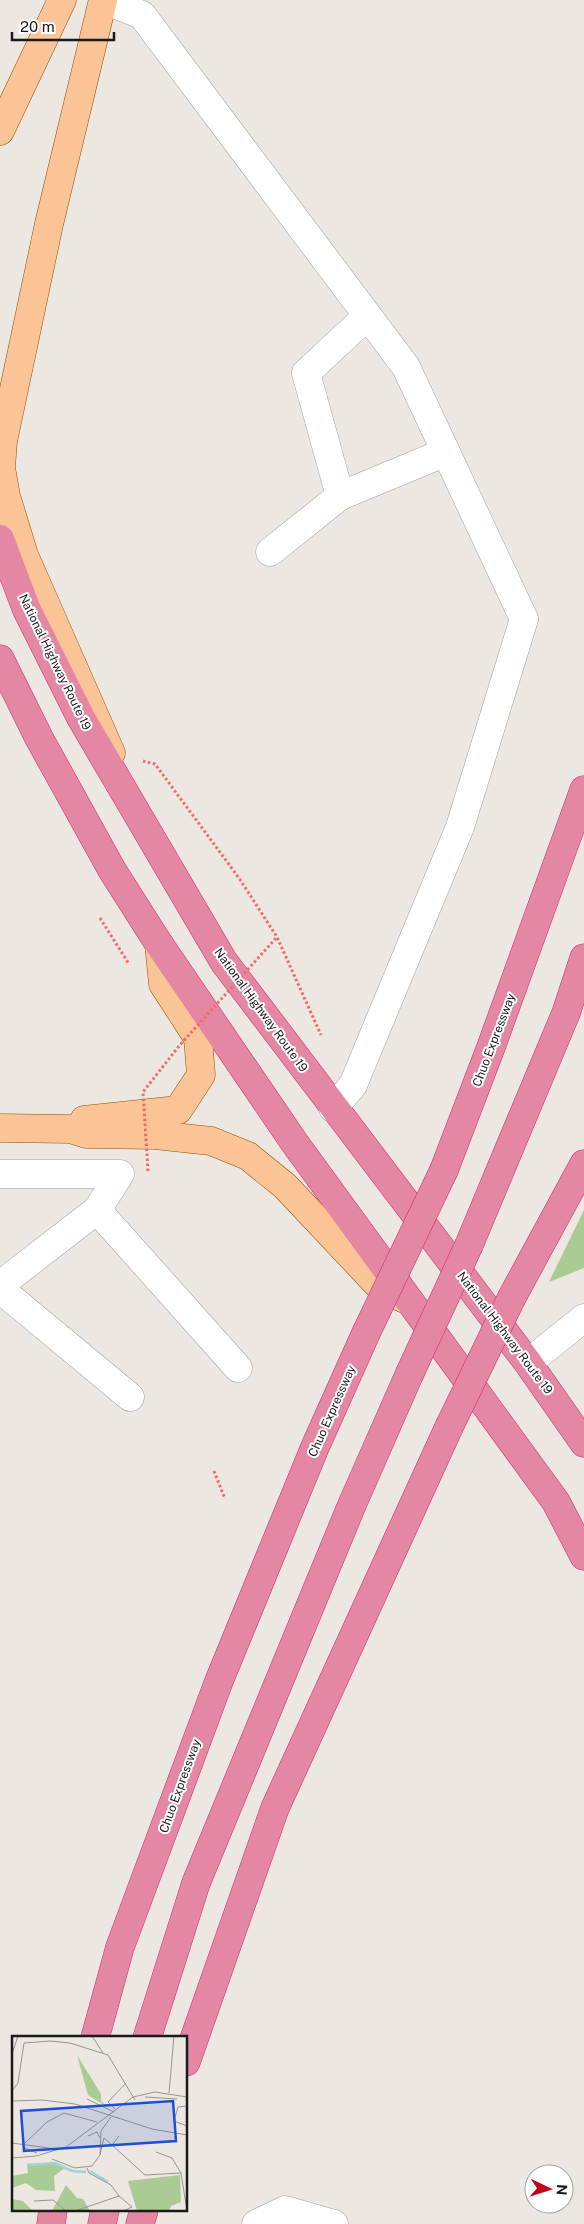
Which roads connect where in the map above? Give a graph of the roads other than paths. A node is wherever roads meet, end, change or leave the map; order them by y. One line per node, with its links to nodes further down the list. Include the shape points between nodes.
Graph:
1 (62, 0): 4 (main road)
2 (104, 0): 3 (street); 12 (main road, via 49,224 3,441 1,468 24,555)
3 (143, 8): 5 (street)
4 (0, 131)
5 (366, 317): 6 (street, via 406,367); 7 (street, via 306,373)
6 (446, 452): 7 (street); 15 (street, via 524,618 460,827 353,1085)
7 (340, 496): 9 (street)
8 (0, 539): 12 (highway, National Highway Route 19, via 26,608 81,718)
9 (270, 552)
10 (0, 659): 13 (highway, via 93,837)
11 (584, 790): 30 (highway, Chuo Expressway, bridge, via 492,1047 444,1170 315,1447 219,1680 120,1947)
12 (138, 817): 15 (highway, National Highway Route 19, via 224,962)
13 (159, 944): 17 (main road, via 163,984 198,1038 201,1075 178,1110 85,1120); 23 (highway, via 294,1142)
14 (584, 958): 31 (highway, bridge, via 566,1013 469,1245 352,1507 196,1883)
15 (333, 1108): 25 (highway, National Highway Route 19)
16 (0, 1128): 17 (main road)
17 (70, 1129): 23 (main road, via 86,1134 155,1135 211,1141 248,1156 285,1186 382,1289)
18 (584, 1164): 32 (highway, bridge, via 512,1298 449,1427 275,1808)
19 (0, 1174): 20 (street, via 120,1174)
20 (97, 1210): 21 (street); 26 (street)
21 (0, 1285)
22 (0, 1289): 27 (street)
23 (408, 1301): 29 (highway, via 556,1502)
24 (584, 1318): 25 (street)
25 (528, 1363): 28 (highway, National Highway Route 19)
26 (238, 1368)
27 (130, 1397)
28 (584, 1443)
29 (584, 1556)
30 (96, 2036)
31 (147, 2036)
32 (188, 2056)
33 (256, 2224): 34 (street, via 285,2210)
34 (334, 2224)

